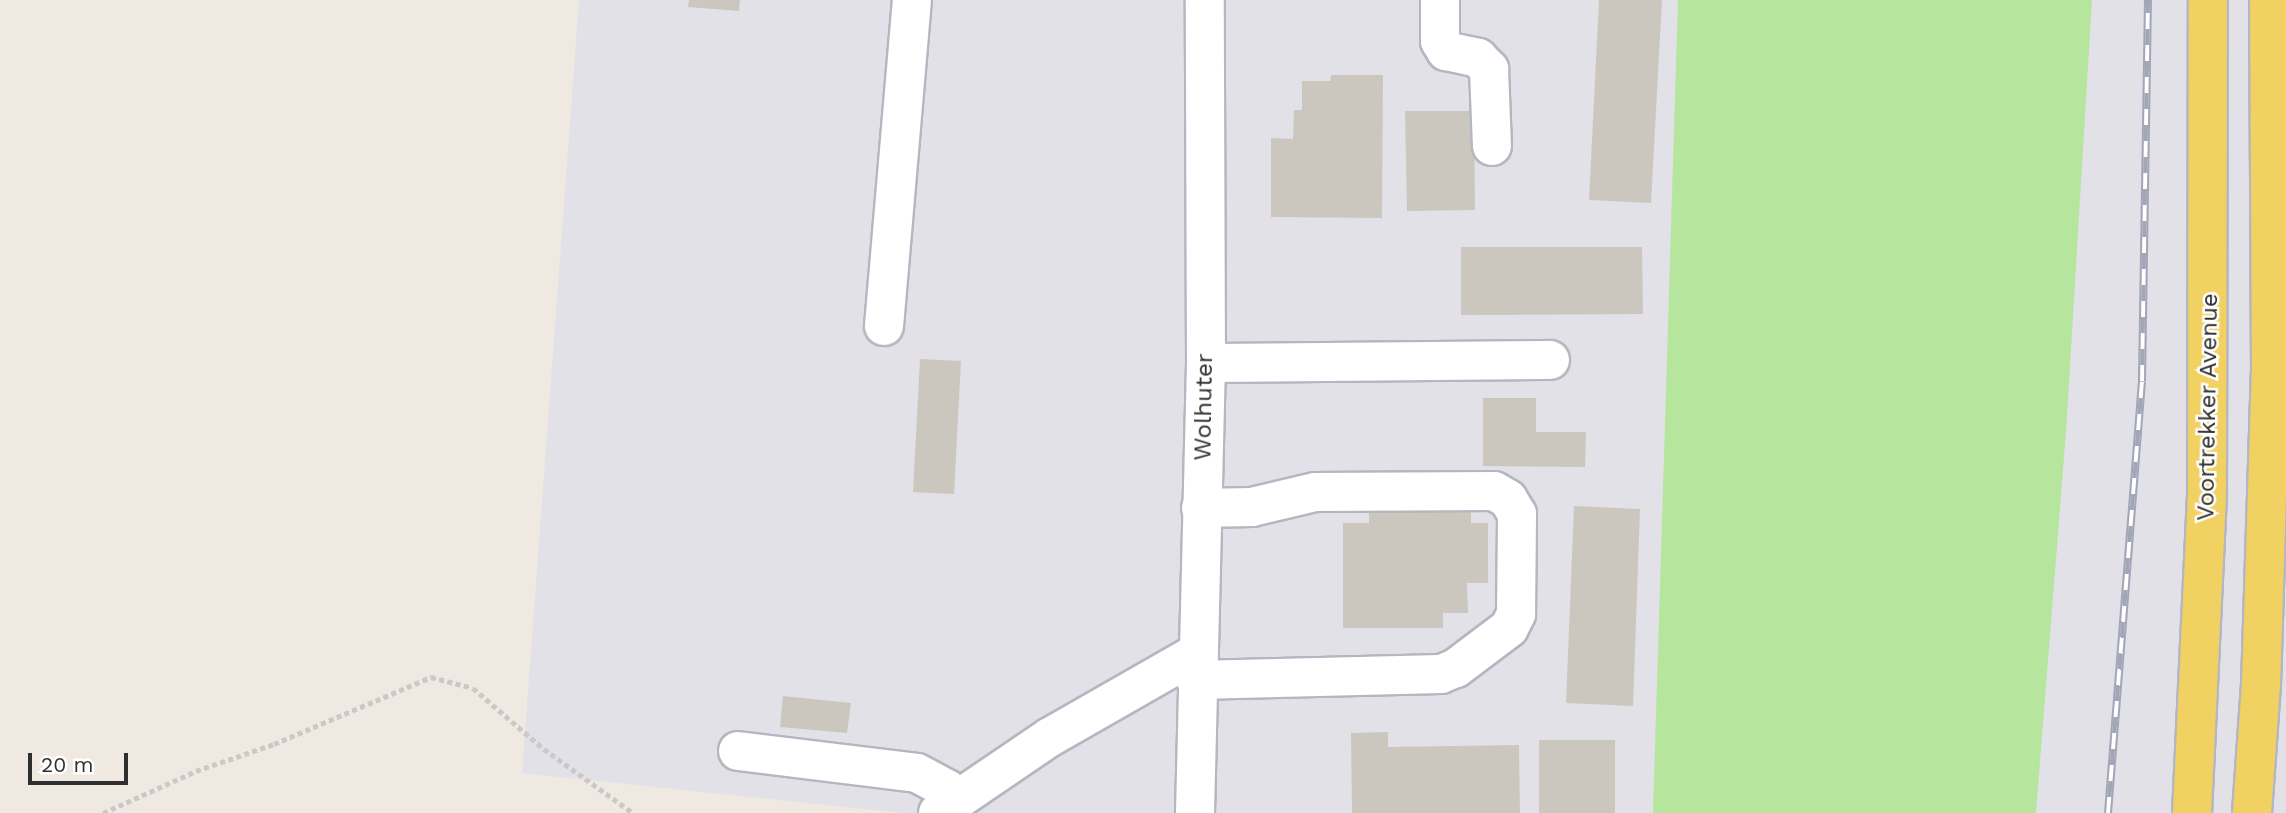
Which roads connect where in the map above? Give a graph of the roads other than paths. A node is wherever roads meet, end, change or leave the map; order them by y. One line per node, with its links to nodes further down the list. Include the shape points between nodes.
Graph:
1 (912, 0): 7 (street)
2 (1205, 0): 9 (street, Wolhuter)
3 (1440, 0): 6 (street, via 1440,41 1446,51 1478,58 1489,69)
4 (2208, 0): 16 (main road, Voortrekker Avenue, via 2207,492)
5 (2269, 0): 11 (main road)
6 (1492, 146)
7 (884, 326)
8 (1550, 360): 9 (street)
9 (1206, 363): 10 (street, Wolhuter)
10 (1201, 508): 12 (street, Wolhuter); 12 (street, via 1252,506 1315,492 1494,491 1508,499 1517,514 1516,614 1509,628 1441,674)
11 (2275, 590): 17 (main road)
12 (1196, 666): 14 (street, via 1050,737); 15 (street, Wolhuter)
13 (738, 751): 14 (street, via 916,773 947,789)
14 (947, 807)
15 (1195, 813)
16 (2192, 813)
17 (2252, 813)

